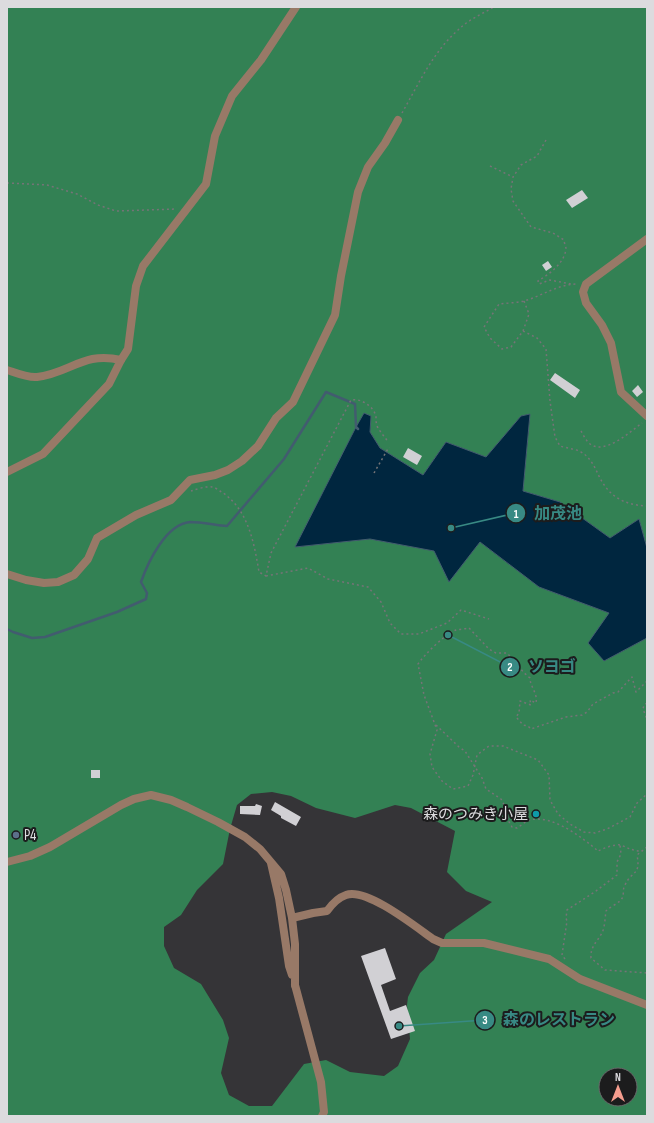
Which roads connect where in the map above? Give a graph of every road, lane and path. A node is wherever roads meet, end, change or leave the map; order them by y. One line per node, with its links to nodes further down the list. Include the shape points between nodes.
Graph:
1 (296, 7): 8 (street, via 261,60 232,96 215,136 206,184)
2 (494, 7): 3 (path, via 458,30 438,51)
3 (398, 120): 25 (street, via 368,167 358,192 335,315 293,402 276,418 258,446 228,470 190,480 171,500 136,514 97,538 88,559 74,575 58,582 44,583)
4 (546, 140): 6 (path, via 537,156 521,165)
5 (490, 166): 6 (path)
6 (513, 176): 10 (path, via 513,201 531,227 564,240 566,249 562,260 538,281 540,284 550,280)
7 (7, 183): 8 (path, via 47,185 77,194 116,211)
8 (188, 209): 14 (street, via 143,266 136,286 128,349)
9 (647, 239): 11 (street)
10 (572, 284): 11 (path); 12 (path)
11 (586, 284): 16 (street, via 583,292 586,303 611,342 622,392)
12 (524, 301): 13 (path, via 529,314); 13 (path, via 499,304 484,327 490,338 502,349 511,347)
13 (523, 331): 24 (path, via 537,338 546,349 555,437 560,446 581,452 594,464 603,486 610,494 623,502)
14 (121, 360): 15 (street, via 96,358 77,362 55,373 35,377); 21 (street, via 109,384 43,454)
15 (7, 370)
16 (647, 416)
17 (647, 420): 18 (path, via 608,446 590,444)
18 (581, 430)
19 (388, 442): 26 (path, via 377,425 373,410 366,403 357,399 351,400 271,553)
20 (389, 447): 22 (path)
21 (7, 472)
22 (374, 473)
23 (190, 492): 26 (path, via 212,487 228,496 245,518 254,543 259,572)
24 (647, 506)
25 (7, 574)
26 (266, 576): 27 (path, via 308,568 328,579 368,587 380,602 390,623 401,634 419,634 447,623 461,610)
27 (489, 619)
28 (647, 681): 31 (path, via 636,692 632,677 618,692 593,704 582,715 566,717 531,729 522,725 516,717 520,701 531,705 530,700 536,703 537,698 530,678 507,654 496,654 469,628 456,630 432,647 418,664 424,695)
29 (647, 703): 30 (path, via 643,709)
30 (647, 719)
31 (435, 723): 32 (path, via 465,751); 32 (path, via 437,730 430,754 432,767 442,781 453,789 468,786 474,775)
32 (475, 766): 33 (path, via 477,755 489,746 503,746 538,760 549,775 550,800 558,814 584,832 595,833 630,817 637,803); 34 (path, via 486,789 501,799 512,827 517,828 528,820 540,819 557,824 583,838 598,851)
33 (647, 794)
34 (620, 845): 36 (path); 40 (path, via 617,875 567,910 562,955)
35 (647, 847): 36 (path)
36 (641, 851): 41 (path, via 637,855 639,864 636,872 624,886 621,900 606,911 603,932 590,952 591,958 605,970)
37 (270, 860): 38 (street, via 245,837 218,822 171,800 152,795 121,805 50,847); 39 (street, via 281,874); 42 (street, via 280,898 289,966)
38 (7, 862)
39 (292, 918): 42 (street); 43 (street, via 327,911 334,901 347,894 361,896 383,904 442,943 484,943 549,959 580,979)
40 (566, 961)
41 (647, 973)
42 (295, 985): 44 (street, via 321,1082 324,1112)
43 (647, 1005)
44 (322, 1116)

